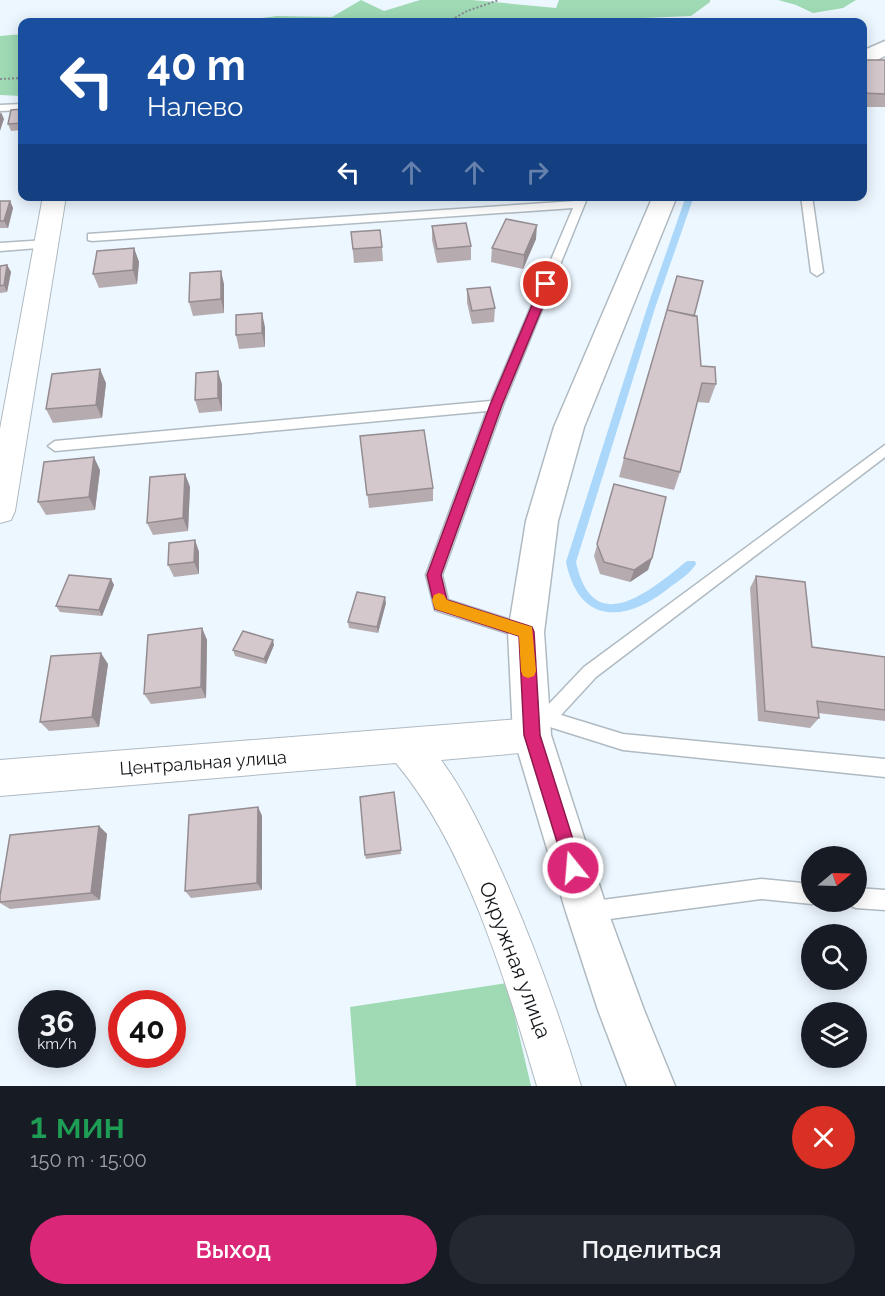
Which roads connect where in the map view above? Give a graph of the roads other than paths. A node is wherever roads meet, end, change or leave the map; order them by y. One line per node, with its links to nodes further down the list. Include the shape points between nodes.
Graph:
1 (18, 107): 2 (lane)
2 (0, 108)
3 (54, 201): 9 (street)
4 (568, 201): 8 (lane)
5 (581, 201): 12 (lane)
6 (663, 201): 17 (street, via 569,427 543,521)
7 (807, 201): 11 (lane)
8 (92, 237)
9 (47, 244): 10 (lane); 15 (street)
10 (0, 247)
11 (817, 272)
12 (496, 405): 13 (lane); 17 (lane, via 434,575 441,605)
13 (55, 446)
14 (885, 450): 18 (lane, via 590,672)
15 (5, 452): 16 (street)
16 (0, 511)
17 (526, 632): 18 (street)
18 (540, 727): 19 (street, Центральная улица); 20 (lane, via 622,742); 25 (street)
19 (406, 747): 21 (street, Центральная улица); 26 (street, Окружная улица, via 434,781 501,913)
20 (885, 768)
21 (0, 778)
22 (801, 893): 25 (lane, via 761,889)
23 (867, 899): 24 (lane)
24 (885, 900)
25 (587, 912): 27 (street)
26 (560, 1086)
27 (651, 1086)

